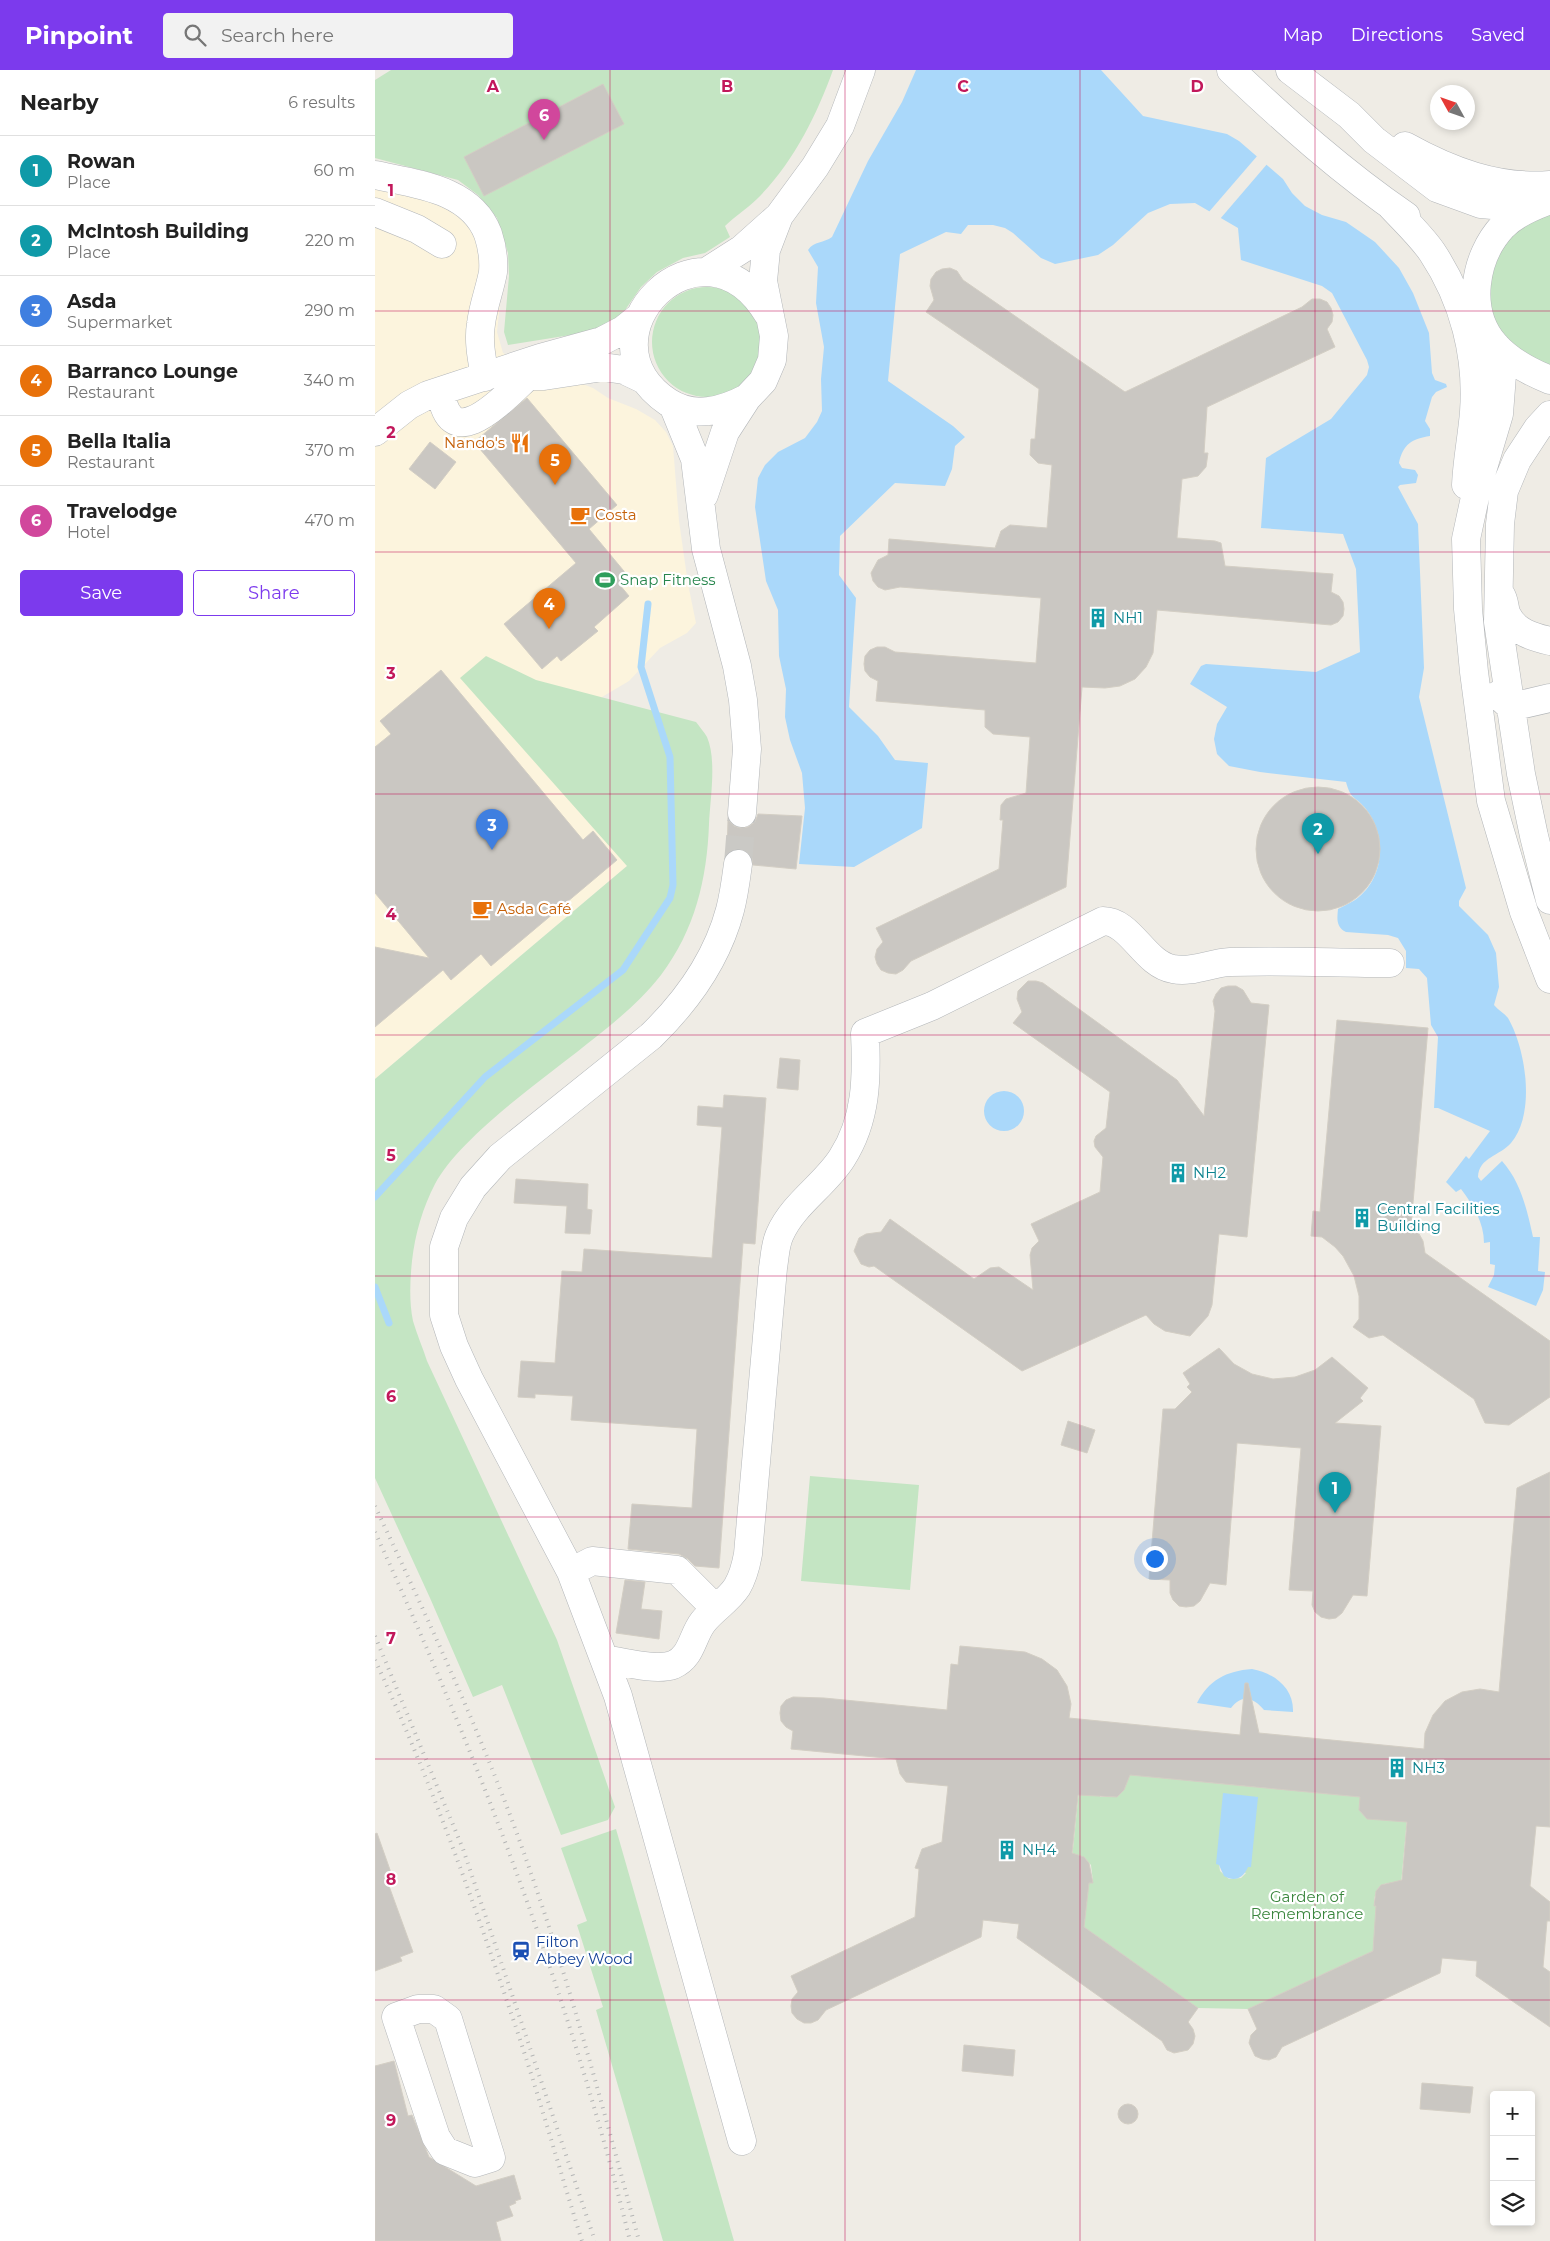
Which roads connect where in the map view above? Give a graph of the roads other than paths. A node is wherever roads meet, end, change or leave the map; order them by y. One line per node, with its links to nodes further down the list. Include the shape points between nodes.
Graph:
1 (861, 70): 10 (street, via 840,126)
2 (1231, 70): 8 (street, via 1280,117)
3 (1290, 70): 4 (street)
4 (1349, 115): 6 (street, via 1437,164 1491,182); 7 (street, via 1374,140 1437,188 1481,204)
5 (375, 175): 18 (street, via 443,192 463,202 483,223 493,260 480,330)
6 (1550, 184)
7 (1539, 204): 13 (street, via 1505,225 1490,243 1479,266)
8 (1391, 206): 13 (street, via 1432,233 1458,264); 27 (street, via 1431,250 1449,280 1474,360 1474,412 1466,482)
9 (375, 212): 11 (street, via 417,229)
10 (779, 216): 12 (street, via 742,249); 14 (street, via 766,250 763,282)
11 (441, 244)
12 (706, 272): 14 (street, via 726,275 744,284); 15 (street, via 685,275 665,284 649,299)
13 (1476, 297): 16 (street, via 1480,317)
14 (769, 314): 22 (street, via 774,336 772,360 763,381)
15 (638, 318): 18 (street, via 602,341); 19 (street, via 635,350)
16 (1496, 346): 20 (street, via 1525,370); 27 (street, via 1502,375 1499,414)
17 (528, 376): 18 (street); 19 (street, via 603,367 624,370); 21 (street, via 507,396 470,422 455,421 447,414)
18 (485, 377): 21 (street)
19 (645, 380): 23 (street, via 658,395)
20 (1550, 380)
21 (441, 391): 25 (street, via 409,405)
22 (747, 398): 23 (street, via 711,412); 26 (street, via 725,432)
23 (673, 405): 26 (street, via 695,459)
24 (1550, 415): 28 (street, via 1517,460 1504,491)
25 (375, 432)
26 (701, 502): 33 (street, via 706,549 743,700 747,749)
27 (1466, 539): 30 (street)
28 (1498, 590): 29 (street, via 1504,599 1506,614 1513,623 1529,636); 32 (street, via 1498,622)
29 (1550, 641)
30 (1474, 672): 32 (street); 37 (street, via 1491,801 1524,912)
31 (1550, 698): 32 (street)
32 (1511, 707): 35 (street, via 1523,783)
33 (742, 813)
34 (738, 864): 38 (street, via 731,909 715,952 673,1014 651,1036 500,1158 473,1187 454,1218 444,1247 444,1315 454,1346)
35 (1550, 900)
36 (1390, 963): 39 (street, via 1227,962 1176,970 1157,963 1117,924 1103,921 932,1006 865,1033 867,1082 857,1128 842,1158 785,1225 777,1243 748,1554 739,1584 727,1600)
37 (1550, 979)
38 (571, 1572): 39 (street, via 592,1561 677,1570); 40 (street)
39 (715, 1608): 40 (street, via 700,1626 687,1654 673,1665 645,1666)
40 (605, 1659): 42 (street)
41 (385, 2020): 41 (street, via 418,2009 434,2009 448,2019 491,2158 475,2163 445,2151)
42 (742, 2141)

